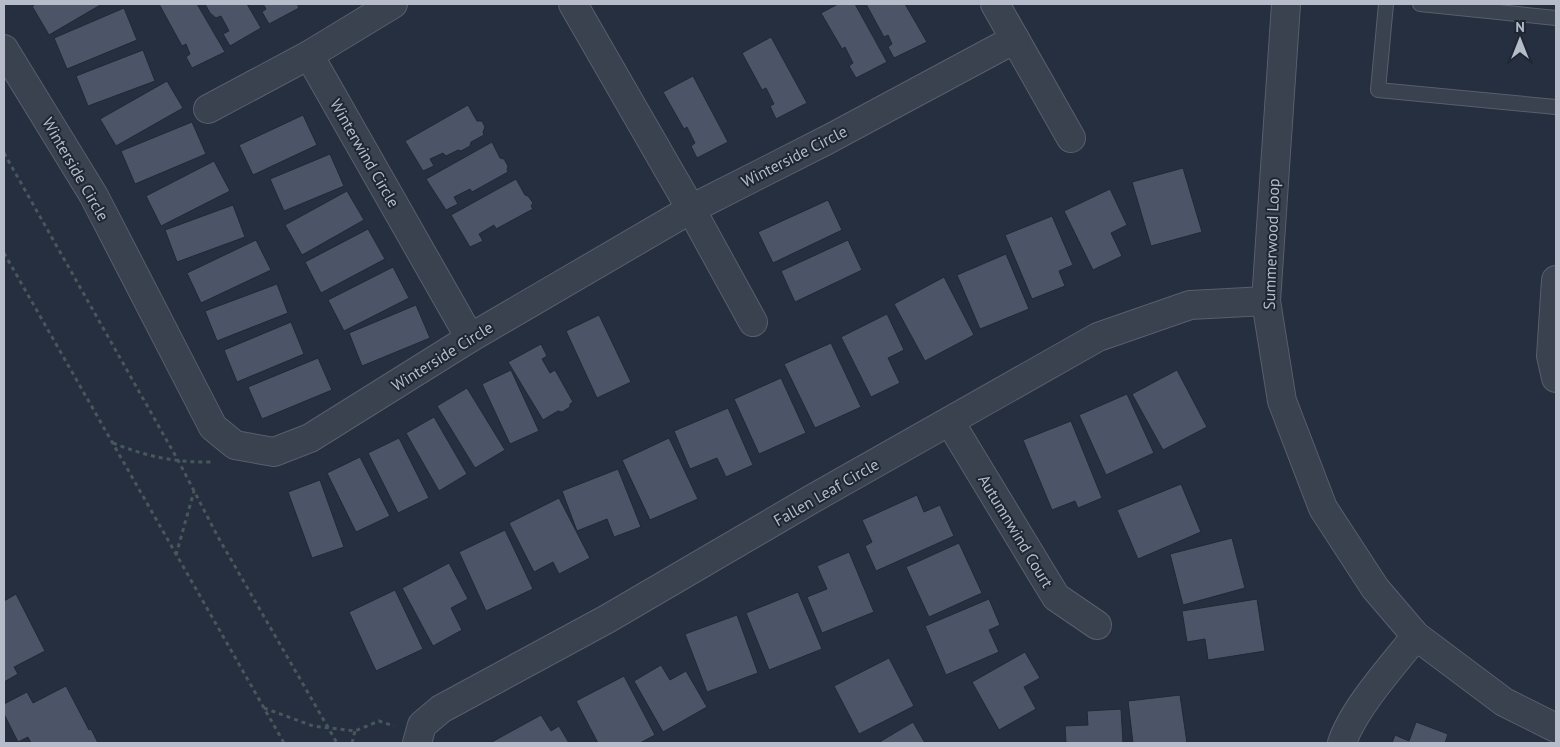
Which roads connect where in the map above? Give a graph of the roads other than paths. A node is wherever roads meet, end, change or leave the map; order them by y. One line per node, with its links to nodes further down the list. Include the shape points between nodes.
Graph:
1 (393, 4): 10 (street)
2 (573, 4): 14 (street)
3 (995, 4): 8 (street)
4 (1286, 4): 16 (street, Summerwood Loop)
5 (1386, 4): 11 (lane, via 1378,90)
6 (1420, 4): 7 (lane)
7 (1556, 18)
8 (1014, 39): 13 (street); 14 (street, Winterside Circle)
9 (4, 49): 18 (street, Winterside Circle, via 94,196 213,427 235,445 274,452 310,438)
10 (308, 55): 12 (street); 18 (street, Winterwind Circle)
11 (1556, 107)
12 (208, 109)
13 (1072, 138)
14 (691, 209): 17 (street); 18 (street, Winterside Circle)
15 (1556, 280): 19 (street, via 1551,356)
16 (1266, 301): 20 (street, Fallen Leaf Circle, via 1190,304 1098,337); 22 (street, Summerwood Loop, via 1282,401 1323,508 1375,588)
17 (753, 322)
18 (470, 338)
19 (1556, 378)
20 (950, 422): 21 (street, Autumnwind Court, via 1056,597); 24 (street, Fallen Leaf Circle, via 607,619 441,709 422,725)
21 (1097, 625)
22 (1416, 636): 23 (street, Summerwood Loop, via 1504,702); 25 (street, via 1367,698)
23 (1556, 728)
24 (418, 740)
25 (1342, 743)

